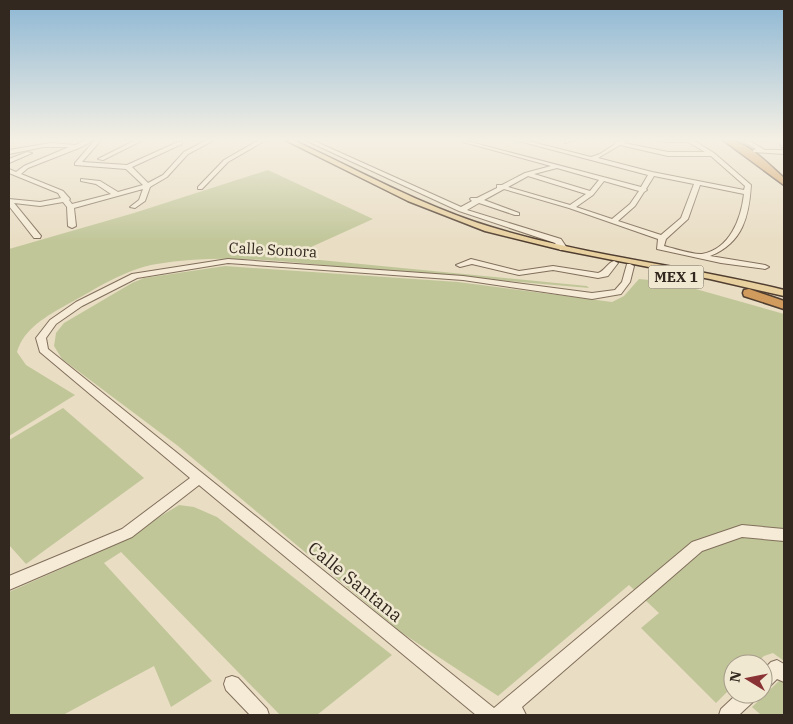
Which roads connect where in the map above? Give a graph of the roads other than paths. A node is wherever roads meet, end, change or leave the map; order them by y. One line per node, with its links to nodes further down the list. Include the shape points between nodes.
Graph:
1 (17, 174): 24 (street, via 62,192)
2 (135, 174): 16 (street)
3 (167, 174): 16 (street)
4 (214, 174): 18 (street)
5 (359, 174): 37 (main road, MEX 1, via 431,208 486,228)
6 (382, 174): 27 (street)
7 (515, 174): 14 (street)
8 (527, 174): 17 (street); 20 (street)
9 (588, 174): 12 (street)
10 (652, 174): 15 (street); 19 (street)
11 (735, 174): 21 (street, via 748,185)
12 (603, 178): 19 (street); 20 (street)
13 (83, 180): 22 (street, via 98,182)
14 (493, 184): 17 (street); 23 (street)
15 (697, 184): 21 (street); 36 (street, via 684,219)
16 (147, 186): 22 (street); 28 (street, via 142,201)
17 (501, 187): 26 (street); 29 (street)
18 (200, 188)
19 (644, 190): 33 (street, via 633,205)
20 (591, 194): 29 (street)
21 (748, 194): 38 (street, via 742,226 718,252)
22 (118, 195): 30 (street)
23 (470, 198): 26 (street); 27 (street)
24 (66, 199): 25 (street, via 40,204); 30 (street)
25 (9, 201): 35 (street)
26 (478, 201): 31 (street); 32 (street)
27 (453, 206): 31 (street)
28 (133, 207)
29 (571, 207): 33 (street)
30 (70, 208): 34 (street)
31 (461, 210): 37 (street, via 550,238)
32 (518, 214)
33 (613, 222): 36 (street)
34 (72, 226)
35 (37, 236)
36 (662, 238): 38 (street, via 658,244 663,248)
37 (566, 249): 39 (main road, MEX 1); 44 (main road, MEX 1, via 681,270)
38 (702, 256): 42 (street)
39 (614, 263): 40 (street, via 605,274 598,276 553,268 519,273 471,261); 41 (main road, MEX 1)
40 (460, 265)
41 (630, 266): 43 (main road, MEX 1); 45 (street, Calle Sonora, via 626,282 618,292 592,296 463,278 228,261 135,276 79,304 53,322 41,338 43,350)
42 (765, 267)
43 (749, 293): 44 (highway)
44 (784, 297)
45 (198, 478): 47 (street, via 127,533); 54 (street, Calle Santana)
46 (784, 535): 52 (street, via 742,531 697,546)
47 (9, 582)
48 (773, 672): 49 (street, via 777,668)
49 (784, 674)
50 (232, 684): 53 (street)
51 (739, 704): 55 (street)
52 (510, 712)
53 (261, 715)
54 (489, 715)
55 (727, 715)

